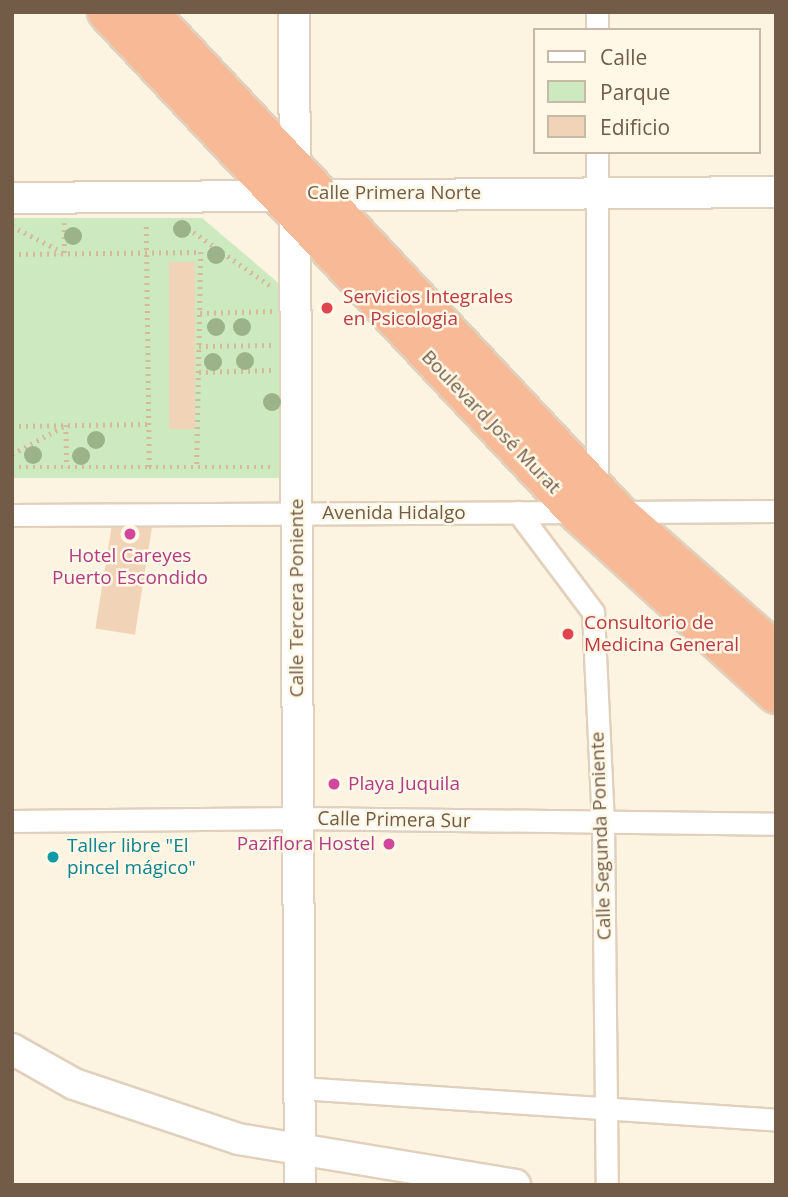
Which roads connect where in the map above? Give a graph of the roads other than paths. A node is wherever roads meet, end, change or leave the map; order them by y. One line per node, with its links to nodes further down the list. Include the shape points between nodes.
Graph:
1 (107, 12): 7 (highway, Boulevard José Murat)
2 (148, 12): 7 (highway, Boulevard José Murat)
3 (294, 12): 7 (street, Calle Tercera Poniente)
4 (597, 154): 6 (street)
5 (776, 192): 6 (street, Calle Primera Norte)
6 (597, 193): 7 (street, Calle Primera Norte); 9 (street)
7 (297, 194): 8 (street, Calle Primera Norte); 9 (highway, Boulevard José Murat); 12 (street, Calle Tercera Poniente)
8 (19, 210)
9 (597, 505): 10 (street, Avenida Hidalgo); 11 (street, Avenida Hidalgo); 14 (highway, Boulevard José Murat); 15 (highway, Boulevard José Murat)
10 (776, 511)
11 (518, 512): 12 (street, Avenida Hidalgo); 18 (street, Calle Segunda Poniente, via 593,612)
12 (296, 513): 13 (street, Avenida Hidalgo); 16 (street, Calle Tercera Poniente)
13 (12, 514)
14 (776, 652)
15 (776, 694)
16 (297, 818): 17 (street, Calle Primera Sur); 18 (street, Calle Primera Sur); 21 (street, Calle Tercera Poniente)
17 (12, 821)
18 (603, 822): 19 (street, Calle Primera Sur); 22 (street, Calle Segunda Poniente)
19 (776, 824)
20 (12, 1049): 24 (street, via 74,1084 238,1139)
21 (299, 1088): 22 (street); 24 (street, Calle Tercera Poniente)
22 (608, 1108): 23 (street); 27 (street, Calle Segunda Poniente)
23 (776, 1120)
24 (299, 1153): 25 (street, Calle Tercera Poniente); 26 (street)
25 (300, 1185)
26 (515, 1185)
27 (607, 1185)

